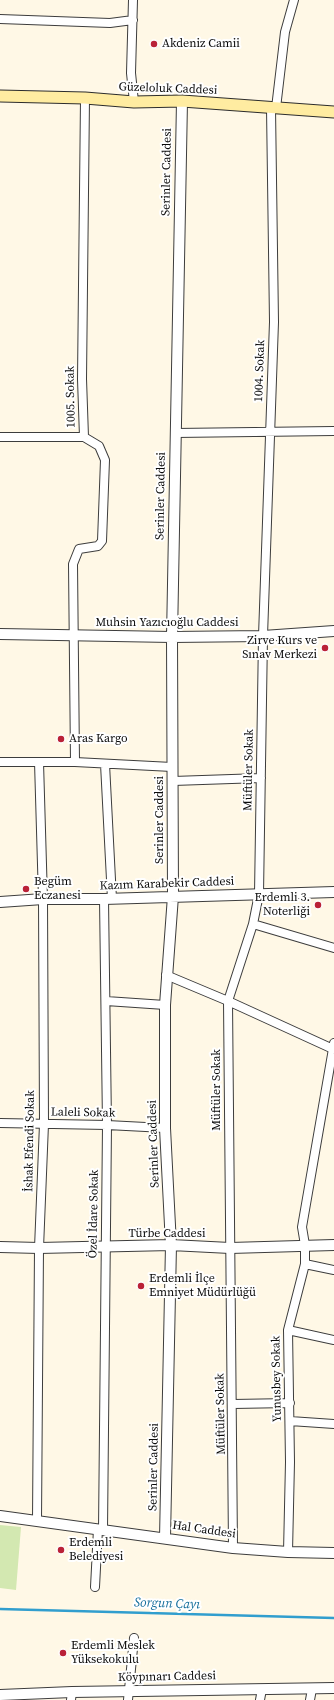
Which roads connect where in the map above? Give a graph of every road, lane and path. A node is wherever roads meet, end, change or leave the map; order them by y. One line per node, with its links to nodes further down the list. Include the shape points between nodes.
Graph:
1 (133, 0): 4 (street)
2 (294, 0): 9 (street, 1004. Sokak, via 285,32)
3 (0, 19): 4 (street, via 110,23)
4 (133, 20): 8 (street, via 131,73)
5 (0, 96): 6 (main road, Güzeloluk Caddesi)
6 (85, 98): 8 (main road, Güzeloluk Caddesi); 15 (street, 1005. Sokak, via 82,371)
7 (182, 101): 8 (main road, Güzeloluk Caddesi); 9 (main road, Güzeloluk Caddesi); 13 (street, Serinler Caddesi)
8 (134, 102)
9 (273, 108): 10 (main road, Güzeloluk Caddesi); 12 (street, 1004. Sokak, via 274,322)
10 (334, 112)
11 (334, 431): 12 (street)
12 (270, 432): 13 (street); 19 (street, 1004. Sokak)
13 (176, 433): 20 (street, Serinler Caddesi)
14 (0, 437): 15 (street)
15 (84, 437): 18 (street, 1005. Sokak, via 99,446 105,460 102,542 98,546 79,549 73,564)
16 (334, 631): 19 (street, Muhsin Yazıcıoğlu Caddesi)
17 (0, 634): 18 (street, Muhsin Yazıcıoğlu Caddesi)
18 (75, 635): 20 (street, Muhsin Yazıcıoğlu Caddesi); 23 (street, 1005. Sokak)
19 (263, 636): 20 (street, Muhsin Yazıcıoğlu Caddesi); 26 (street, Müftüler Sokak)
20 (172, 637): 25 (street, Serinler Caddesi)
21 (0, 762): 22 (street)
22 (39, 762): 23 (street); 31 (street, İshak Efendi Sokak)
23 (75, 762): 24 (street)
24 (105, 764): 25 (street); 32 (street, Özel İdare Sokak)
25 (172, 767): 27 (street, Serinler Caddesi)
26 (261, 778): 27 (street); 29 (street, Müftüler Sokak)
27 (172, 781): 30 (street, Serinler Caddesi)
28 (334, 892): 29 (street, Kazım Karabekir Caddesi)
29 (259, 894): 30 (street, Kazım Karabekir Caddesi); 34 (street, Müftüler Sokak)
30 (173, 896): 32 (street, Kazım Karabekir Caddesi); 36 (street, Serinler Caddesi)
31 (43, 899): 32 (street, Kazım Karabekir Caddesi); 33 (street, Kazım Karabekir Caddesi); 42 (street, İshak Efendi Sokak)
32 (108, 899): 38 (street, Özel İdare Sokak)
33 (0, 902)
34 (253, 924): 35 (street); 37 (street, Müftüler Sokak)
35 (334, 948)
36 (166, 975): 37 (street); 39 (street, Serinler Caddesi)
37 (228, 1000): 40 (street); 51 (street, Müftüler Sokak)
38 (106, 1001): 39 (street); 43 (street, Özel İdare Sokak)
39 (165, 1005): 44 (street, Serinler Caddesi)
40 (333, 1046): 46 (street, Yunusbey Sokak, via 302,1226)
41 (0, 1123): 42 (street, Laleli Sokak)
42 (44, 1124): 43 (street, Laleli Sokak); 50 (street, İshak Efendi Sokak)
43 (107, 1124): 44 (street, Laleli Sokak); 49 (street, Özel İdare Sokak)
44 (165, 1128): 45 (street, Serinler Caddesi)
45 (171, 1245): 49 (street, Türbe Caddesi); 51 (street, Türbe Caddesi); 63 (street, Serinler Caddesi)
46 (305, 1245): 47 (street, Türbe Caddesi); 51 (street, Türbe Caddesi); 52 (street, Yunusbey Sokak)
47 (334, 1245)
48 (0, 1246): 50 (street, Türbe Caddesi)
49 (106, 1247): 50 (street, Türbe Caddesi); 62 (street, Özel İdare Sokak)
50 (39, 1248): 61 (street, İshak Efendi Sokak)
51 (230, 1248): 57 (street, Müftüler Sokak)
52 (305, 1264): 53 (street); 54 (street, Yunusbey Sokak)
53 (334, 1270)
54 (288, 1330): 55 (street); 56 (street, Yunusbey Sokak)
55 (334, 1340)
56 (290, 1403): 57 (street); 58 (street, Yunusbey Sokak)
57 (233, 1404): 64 (street, Müftüler Sokak)
58 (290, 1421): 59 (street); 65 (street, Yunusbey Sokak)
59 (334, 1424)
60 (0, 1516): 61 (street, Hal Caddesi)
61 (37, 1520): 62 (street, Hal Caddesi)
62 (101, 1529): 63 (street, Hal Caddesi); 67 (street, Özel İdare Sokak)
63 (166, 1538): 64 (street, Hal Caddesi)
64 (233, 1548): 65 (street, Hal Caddesi)
65 (288, 1552): 66 (street, Hal Caddesi)
66 (334, 1553)
67 (95, 1587)
68 (134, 1638): 73 (street)
69 (334, 1688): 71 (street, Köypınarı Caddesi)
70 (262, 1689): 71 (street, Köypınarı Caddesi); 73 (street, Köypınarı Caddesi); 75 (street)
71 (312, 1689): 76 (street)
72 (0, 1695): 74 (street, Köypınarı Caddesi)
73 (128, 1695): 74 (street, Köypınarı Caddesi)
74 (71, 1696)
75 (260, 1700)
76 (310, 1700)

